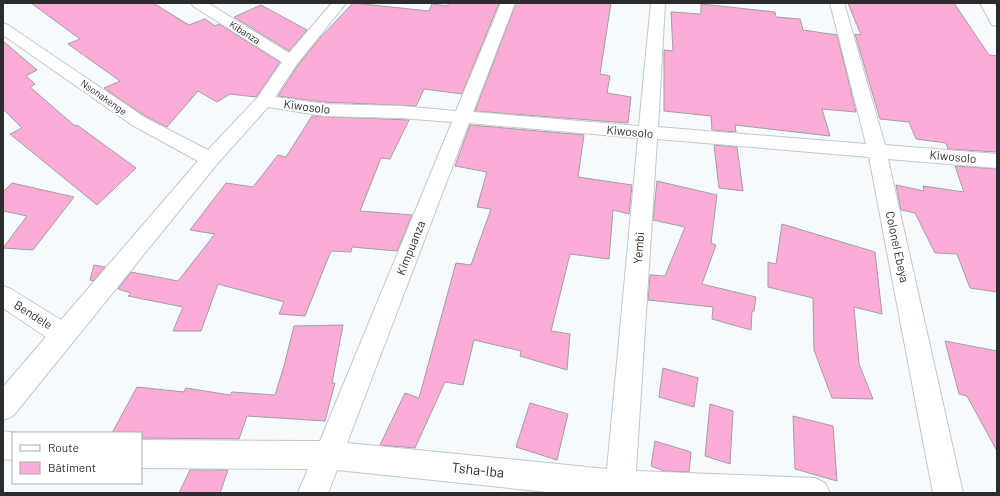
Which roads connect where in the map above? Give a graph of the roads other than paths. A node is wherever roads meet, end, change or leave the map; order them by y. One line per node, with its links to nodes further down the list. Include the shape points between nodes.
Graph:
1 (198, 3): 9 (street, Kibanza)
2 (339, 3): 9 (street)
3 (508, 3): 11 (street, Kimpuanza)
4 (658, 3): 12 (street, Yembi)
5 (837, 3): 13 (street, Colonel Ebeya)
6 (986, 3): 7 (street)
7 (997, 22)
8 (3, 28): 14 (street, Nsonakenge, via 138,121)
9 (291, 61): 10 (street)
10 (264, 101): 11 (street, Kiwosolo, via 324,110 401,112); 14 (street)
11 (463, 118): 12 (street, Kiwosolo); 20 (street, Kimpuanza)
12 (648, 134): 13 (street, Kiwosolo); 21 (street, Yembi)
13 (877, 151): 15 (street, Kiwosolo); 24 (street, Colonel Ebeya)
14 (210, 159): 17 (street)
15 (997, 161)
16 (3, 296): 17 (street, Bendele)
17 (64, 335): 18 (street)
18 (3, 407)
19 (142, 454): 20 (street, Tsha-Iba)
20 (329, 455): 21 (street, Tsha-Iba); 22 (street, Kimpuanza)
21 (621, 489): 23 (street, Tsha-Iba)
22 (313, 493)
23 (815, 493)
24 (948, 493)

